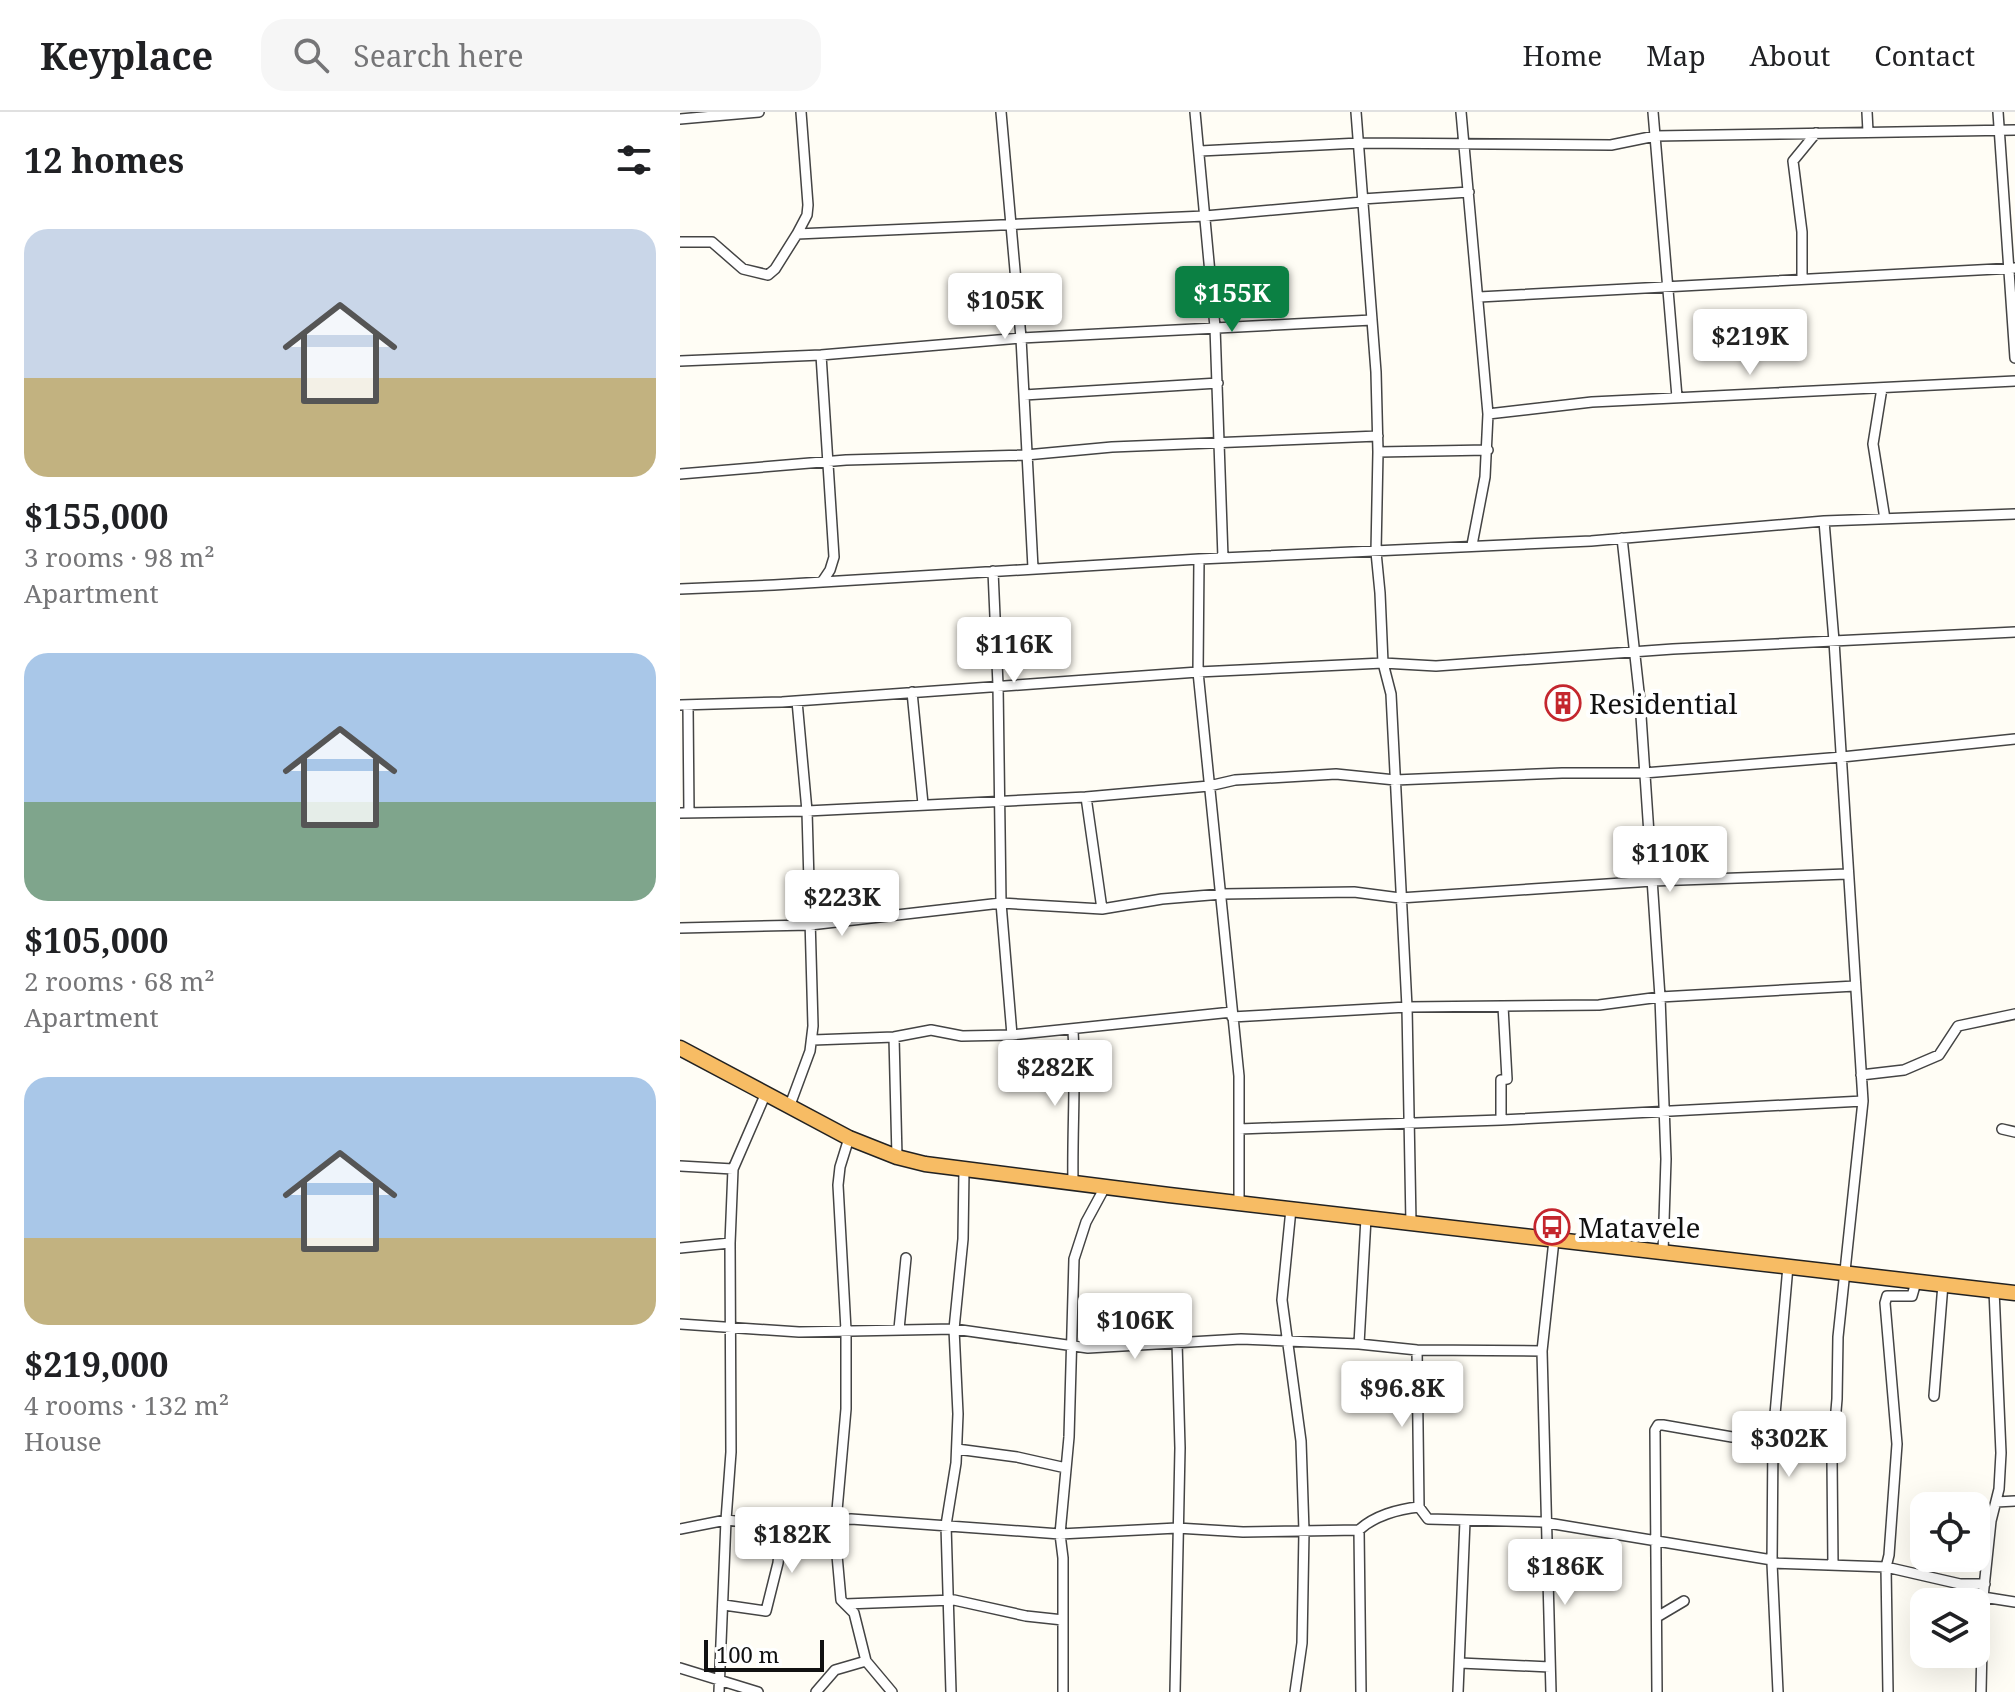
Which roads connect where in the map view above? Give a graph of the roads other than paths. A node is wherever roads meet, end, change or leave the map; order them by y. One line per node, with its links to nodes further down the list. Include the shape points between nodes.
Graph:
1 (759, 112): 10 (street)
2 (801, 112): 23 (street, via 808,205)
3 (1001, 112): 22 (street)
4 (1195, 112): 18 (street)
5 (1356, 112): 16 (street)
6 (1461, 112): 17 (street)
7 (1653, 112): 15 (street)
8 (1867, 112): 13 (street)
9 (1998, 112): 11 (street)
10 (680, 119)
11 (2000, 129): 12 (street); 13 (street); 25 (street)
12 (2015, 130)
13 (1868, 132): 14 (street)
14 (1816, 133): 15 (street); 26 (street, via 1793,161)
15 (1655, 136): 17 (street, via 1611,145); 27 (street)
16 (1359, 143): 17 (street); 18 (street); 20 (street)
17 (1462, 144): 19 (street)
18 (1200, 151): 21 (street)
19 (1469, 192): 20 (street); 28 (street)
20 (1362, 201): 21 (street); 29 (street)
21 (1205, 216): 22 (street); 30 (street)
22 (1009, 223): 23 (street); 31 (street)
23 (797, 234): 24 (street, via 768,275 743,269 712,242)
24 (680, 242)
25 (2013, 268): 26 (street); 33 (street)
26 (1802, 279): 27 (street)
27 (1667, 285): 28 (street); 39 (street)
28 (1479, 297): 40 (street)
29 (1372, 320): 30 (street); 41 (street)
30 (1215, 327): 31 (street); 36 (street)
31 (1021, 338): 32 (street); 38 (street)
32 (821, 355): 34 (street); 46 (street)
33 (2015, 358)
34 (680, 361)
35 (2015, 381): 37 (street)
36 (1218, 383): 38 (street); 42 (street)
37 (1882, 388): 39 (street); 49 (street, via 1873,444 1883,506)
38 (1024, 395): 45 (street)
39 (1677, 397): 40 (street)
40 (1488, 414): 43 (street)
41 (1378, 436): 42 (street); 44 (street)
42 (1221, 443): 45 (street); 54 (street)
43 (1488, 450): 44 (street); 52 (street)
44 (1378, 452): 53 (street)
45 (1026, 455): 46 (street); 56 (street)
46 (827, 462): 47 (street); 58 (street, via 834,557)
47 (680, 474)
48 (2015, 514): 49 (street)
49 (1880, 519): 50 (street)
50 (1824, 521): 51 (street); 61 (street)
51 (1622, 538): 52 (street); 62 (street)
52 (1472, 545): 53 (street)
53 (1376, 552): 54 (street); 63 (street)
54 (1223, 558): 55 (street)
55 (1199, 559): 56 (street); 64 (street)
56 (1033, 568): 57 (street)
57 (993, 571): 58 (street); 65 (street)
58 (822, 582): 59 (street)
59 (680, 589)
60 (2015, 632): 61 (street)
61 (1834, 641): 62 (street); 70 (street)
62 (1634, 652): 63 (street, via 1436,666); 71 (street)
63 (1383, 663): 64 (street); 72 (street, via 1391,694)
64 (1198, 672): 65 (street); 73 (street)
65 (998, 685): 66 (street); 75 (street)
66 (912, 692): 67 (street); 76 (street)
67 (797, 701): 68 (street); 77 (street)
68 (684, 706): 78 (street)
69 (2015, 739): 70 (street)
70 (1842, 757): 71 (street); 79 (street)
71 (1644, 773): 72 (street); 80 (street)
72 (1395, 780): 73 (street, via 1336,774); 82 (street)
73 (1209, 786): 74 (street); 81 (street)
74 (1086, 797): 75 (street); 84 (street)
75 (998, 800): 76 (street); 83 (street)
76 (923, 804): 77 (street)
77 (807, 811): 78 (street); 85 (street)
78 (684, 813)
79 (1847, 874): 80 (street); 87 (street)
80 (1652, 881): 82 (street); 88 (street)
81 (1222, 894): 82 (street, via 1354,892); 84 (street); 91 (street)
82 (1400, 898): 90 (street)
83 (1001, 903): 84 (street); 85 (street); 94 (street)
84 (1102, 909)
85 (810, 925): 86 (street); 96 (street)
86 (680, 928)
87 (1855, 986): 88 (street); 98 (street)
88 (1660, 997): 89 (street, via 1599,1005); 102 (street)
89 (1503, 1006): 90 (street); 103 (street, via 1507,1079 1501,1080)
90 (1407, 1007): 91 (street); 104 (street)
91 (1232, 1014): 93 (street); 105 (street)
92 (2015, 1014): 98 (street, via 1958,1026 1939,1055 1904,1070)
93 (1073, 1031): 94 (street); 113 (street)
94 (1012, 1035): 95 (street, via 962,1036 931,1030)
95 (894, 1037): 96 (street); 109 (street)
96 (813, 1040): 101 (street)
97 (680, 1048): 99 (highway)
98 (1861, 1075): 100 (street)
99 (766, 1093): 101 (highway); 111 (street)
100 (1863, 1101): 102 (street); 125 (street)
101 (790, 1105): 108 (highway)
102 (1665, 1111): 103 (street); 122 (street)
103 (1501, 1120): 104 (street)
104 (1407, 1123): 105 (street); 118 (street)
105 (1239, 1129): 115 (street)
106 (2002, 1129): 107 (street)
107 (2015, 1132)
108 (849, 1138): 109 (highway); 134 (street, via 838,1185)
109 (897, 1157): 112 (highway)
110 (680, 1166): 111 (street)
111 (733, 1169): 120 (street)
112 (964, 1170): 113 (highway); 133 (street)
113 (1073, 1183): 114 (highway)
114 (1105, 1187): 115 (highway); 138 (street, via 1076,1248)
115 (1239, 1202): 116 (highway)
116 (1291, 1209): 117 (highway); 136 (street, via 1282,1300)
117 (1366, 1218): 118 (highway); 137 (street)
118 (1411, 1223): 119 (highway)
119 (1554, 1240): 122 (highway); 140 (street)
120 (730, 1243): 121 (street); 131 (street)
121 (680, 1248)
122 (1663, 1252): 124 (highway)
123 (906, 1258): 132 (street)
124 (1788, 1266): 125 (highway); 142 (street)
125 (1844, 1273): 126 (highway); 161 (street, via 1832,1458)
126 (1916, 1282): 127 (highway); 162 (street, via 1912,1296 1887,1296 1885,1303 1897,1444)
127 (1943, 1284): 128 (highway); 141 (street)
128 (1994, 1290): 129 (highway); 146 (street, via 2001,1453)
129 (2015, 1293)
130 (680, 1324): 131 (street)
131 (731, 1326): 134 (street); 148 (street, via 732,1446)
132 (899, 1329): 133 (street); 134 (street)
133 (954, 1329): 138 (street); 143 (street)
134 (846, 1330): 149 (street)
135 (1177, 1342): 136 (street); 138 (street); 154 (street)
136 (1289, 1342): 137 (street); 157 (street, via 1301,1441)
137 (1359, 1344): 139 (street)
138 (1073, 1348): 144 (street)
139 (1417, 1350): 140 (street); 147 (street)
140 (1542, 1351): 151 (street)
141 (1934, 1396)
142 (1773, 1437): 159 (street, via 1732,1437 1658,1425); 160 (street)
143 (957, 1449): 144 (street); 152 (street)
144 (1066, 1468): 158 (street)
145 (2015, 1501): 146 (street)
146 (1996, 1502): 163 (street)
147 (1419, 1507): 150 (street, via 1428,1519); 156 (street, via 1393,1512)
148 (726, 1520): 153 (street); 155 (street); 170 (street)
149 (837, 1520): 152 (street); 153 (street); 169 (street)
150 (1465, 1521): 151 (street); 174 (street)
151 (1547, 1523): 159 (street); 175 (street)
152 (946, 1525): 158 (street); 167 (street)
153 (782, 1526): 170 (street, via 766,1611)
154 (1177, 1528): 157 (street); 158 (street); 184 (street)
155 (680, 1529)
156 (1359, 1530): 157 (street); 186 (street)
157 (1304, 1531): 185 (street, via 1302,1643)
158 (1060, 1534): 172 (street)
159 (1657, 1540): 160 (street); 171 (street)
160 (1772, 1561): 161 (street); 190 (street)
161 (1833, 1565): 162 (street)
162 (1886, 1567): 163 (street, via 1960,1584); 191 (street)
163 (1985, 1584): 164 (street)
164 (1984, 1588)
165 (1990, 1598): 168 (street)
166 (1684, 1601): 171 (street)
167 (949, 1602): 169 (street); 172 (street); 182 (street)
168 (2015, 1602)
169 (843, 1604): 173 (street, via 854,1613)
170 (724, 1605): 178 (street)
171 (1657, 1617): 189 (street)
172 (1063, 1620): 183 (street)
173 (866, 1661): 180 (street, via 835,1670); 181 (street)
174 (1460, 1663): 175 (street); 187 (street)
175 (1550, 1667): 188 (street)
176 (680, 1668): 178 (street)
177 (1982, 1668): 192 (street)
178 (720, 1687): 179 (street)
179 (758, 1692)
180 (816, 1692)
181 (892, 1692)
182 (951, 1692)
183 (1063, 1692)
184 (1175, 1692)
185 (1295, 1692)
186 (1361, 1692)
187 (1458, 1692)
188 (1551, 1692)
189 (1657, 1692)
190 (1778, 1692)
191 (1888, 1692)
192 (1981, 1692)

